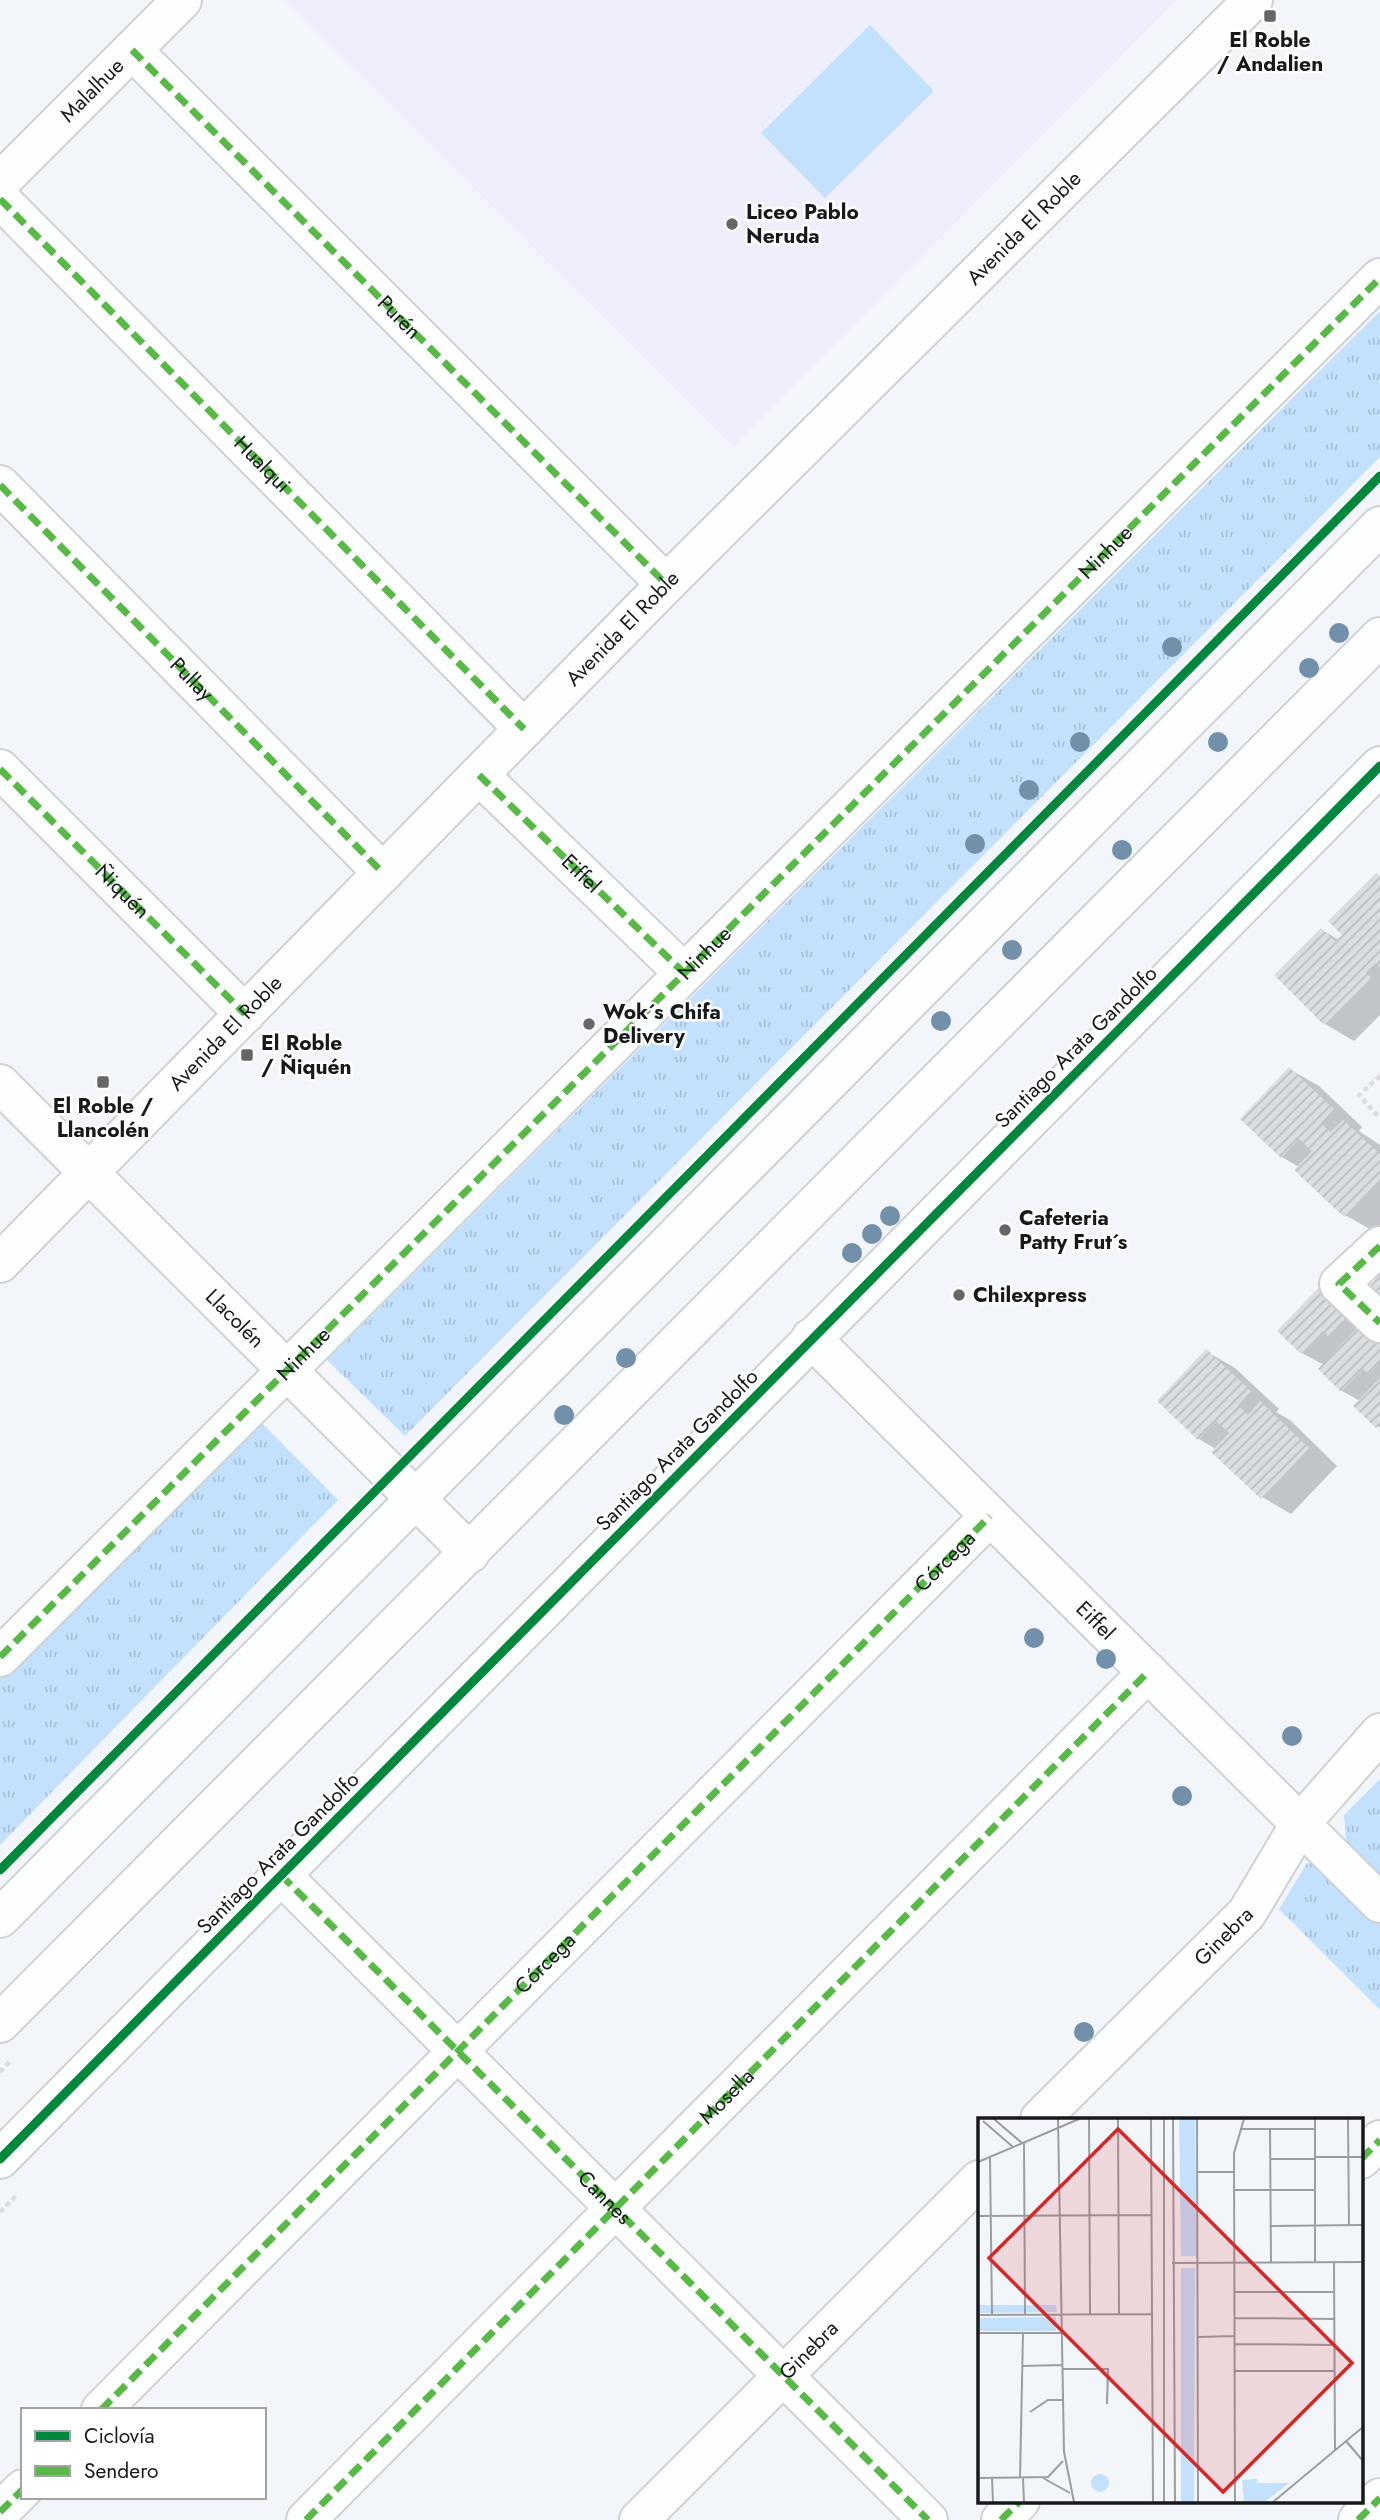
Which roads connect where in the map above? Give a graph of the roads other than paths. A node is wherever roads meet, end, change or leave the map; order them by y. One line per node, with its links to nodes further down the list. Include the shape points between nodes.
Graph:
1 (1253, 0): 9 (street, Avenida El Roble)
2 (164, 6): 3 (street, Malalhue)
3 (132, 50): 4 (street, Malalhue); 9 (street, Purén)
4 (0, 182)
5 (0, 200): 11 (street, Hualqui)
6 (1380, 278): 16 (street, Ninhue)
7 (0, 485): 15 (street, Pullay)
8 (1380, 526): 25 (street)
9 (666, 584): 11 (street, Avenida El Roble)
10 (1380, 637): 27 (street)
11 (524, 729): 14 (street, Avenida El Roble)
12 (1380, 765): 23 (street, Santiago Arata Gandolfo)
13 (0, 769): 17 (street, Ñiquén)
14 (479, 775): 15 (street, Avenida El Roble); 16 (street, Eiffel)
15 (383, 873): 17 (street, Avenida El Roble)
16 (683, 972): 24 (street, Ninhue)
17 (245, 1014): 19 (street, Avenida El Roble)
18 (0, 1084): 19 (street, Llacolén)
19 (90, 1174): 21 (street, Avenida El Roble); 24 (street, Llacolén)
20 (1380, 1246): 22 (street, via 1339,1284)
21 (0, 1263)
22 (1380, 1323)
23 (811, 1338): 26 (street, Eiffel); 32 (street, Santiago Arata Gandolfo)
24 (286, 1368): 25 (street, Llacolén); 28 (street, Ninhue)
25 (416, 1498): 27 (street, Llacolén); 34 (street)
26 (990, 1516): 29 (street, Eiffel); 36 (street, Córcega)
27 (470, 1553): 35 (street)
28 (0, 1657)
29 (1148, 1672): 31 (street, Eiffel); 42 (street, Mosella)
30 (1380, 1733): 31 (street, Ginebra)
31 (1300, 1824): 33 (street, Eiffel); 37 (street, Ginebra, via 1247,1913)
32 (281, 1875): 36 (street, Cannes); 40 (street, Santiago Arata Gandolfo)
33 (1380, 1903)
34 (0, 1918)
35 (0, 2023)
36 (458, 2051): 42 (street, Cannes); 44 (street, Córcega)
37 (1041, 2118)
38 (1380, 2140): 39 (street)
39 (1362, 2158)
40 (0, 2160)
41 (978, 2181): 43 (street, Ginebra)
42 (615, 2208): 43 (street, Cannes); 49 (street, Mosella)
43 (783, 2376): 50 (street, Ginebra); 51 (street, Cannes)
44 (104, 2408)
45 (21, 2491): 48 (street)
46 (1380, 2498): 53 (street)
47 (1019, 2502): 52 (street)
48 (0, 2512)
49 (306, 2520)
50 (639, 2520)
51 (928, 2520)
52 (1001, 2520)
53 (1358, 2520)

